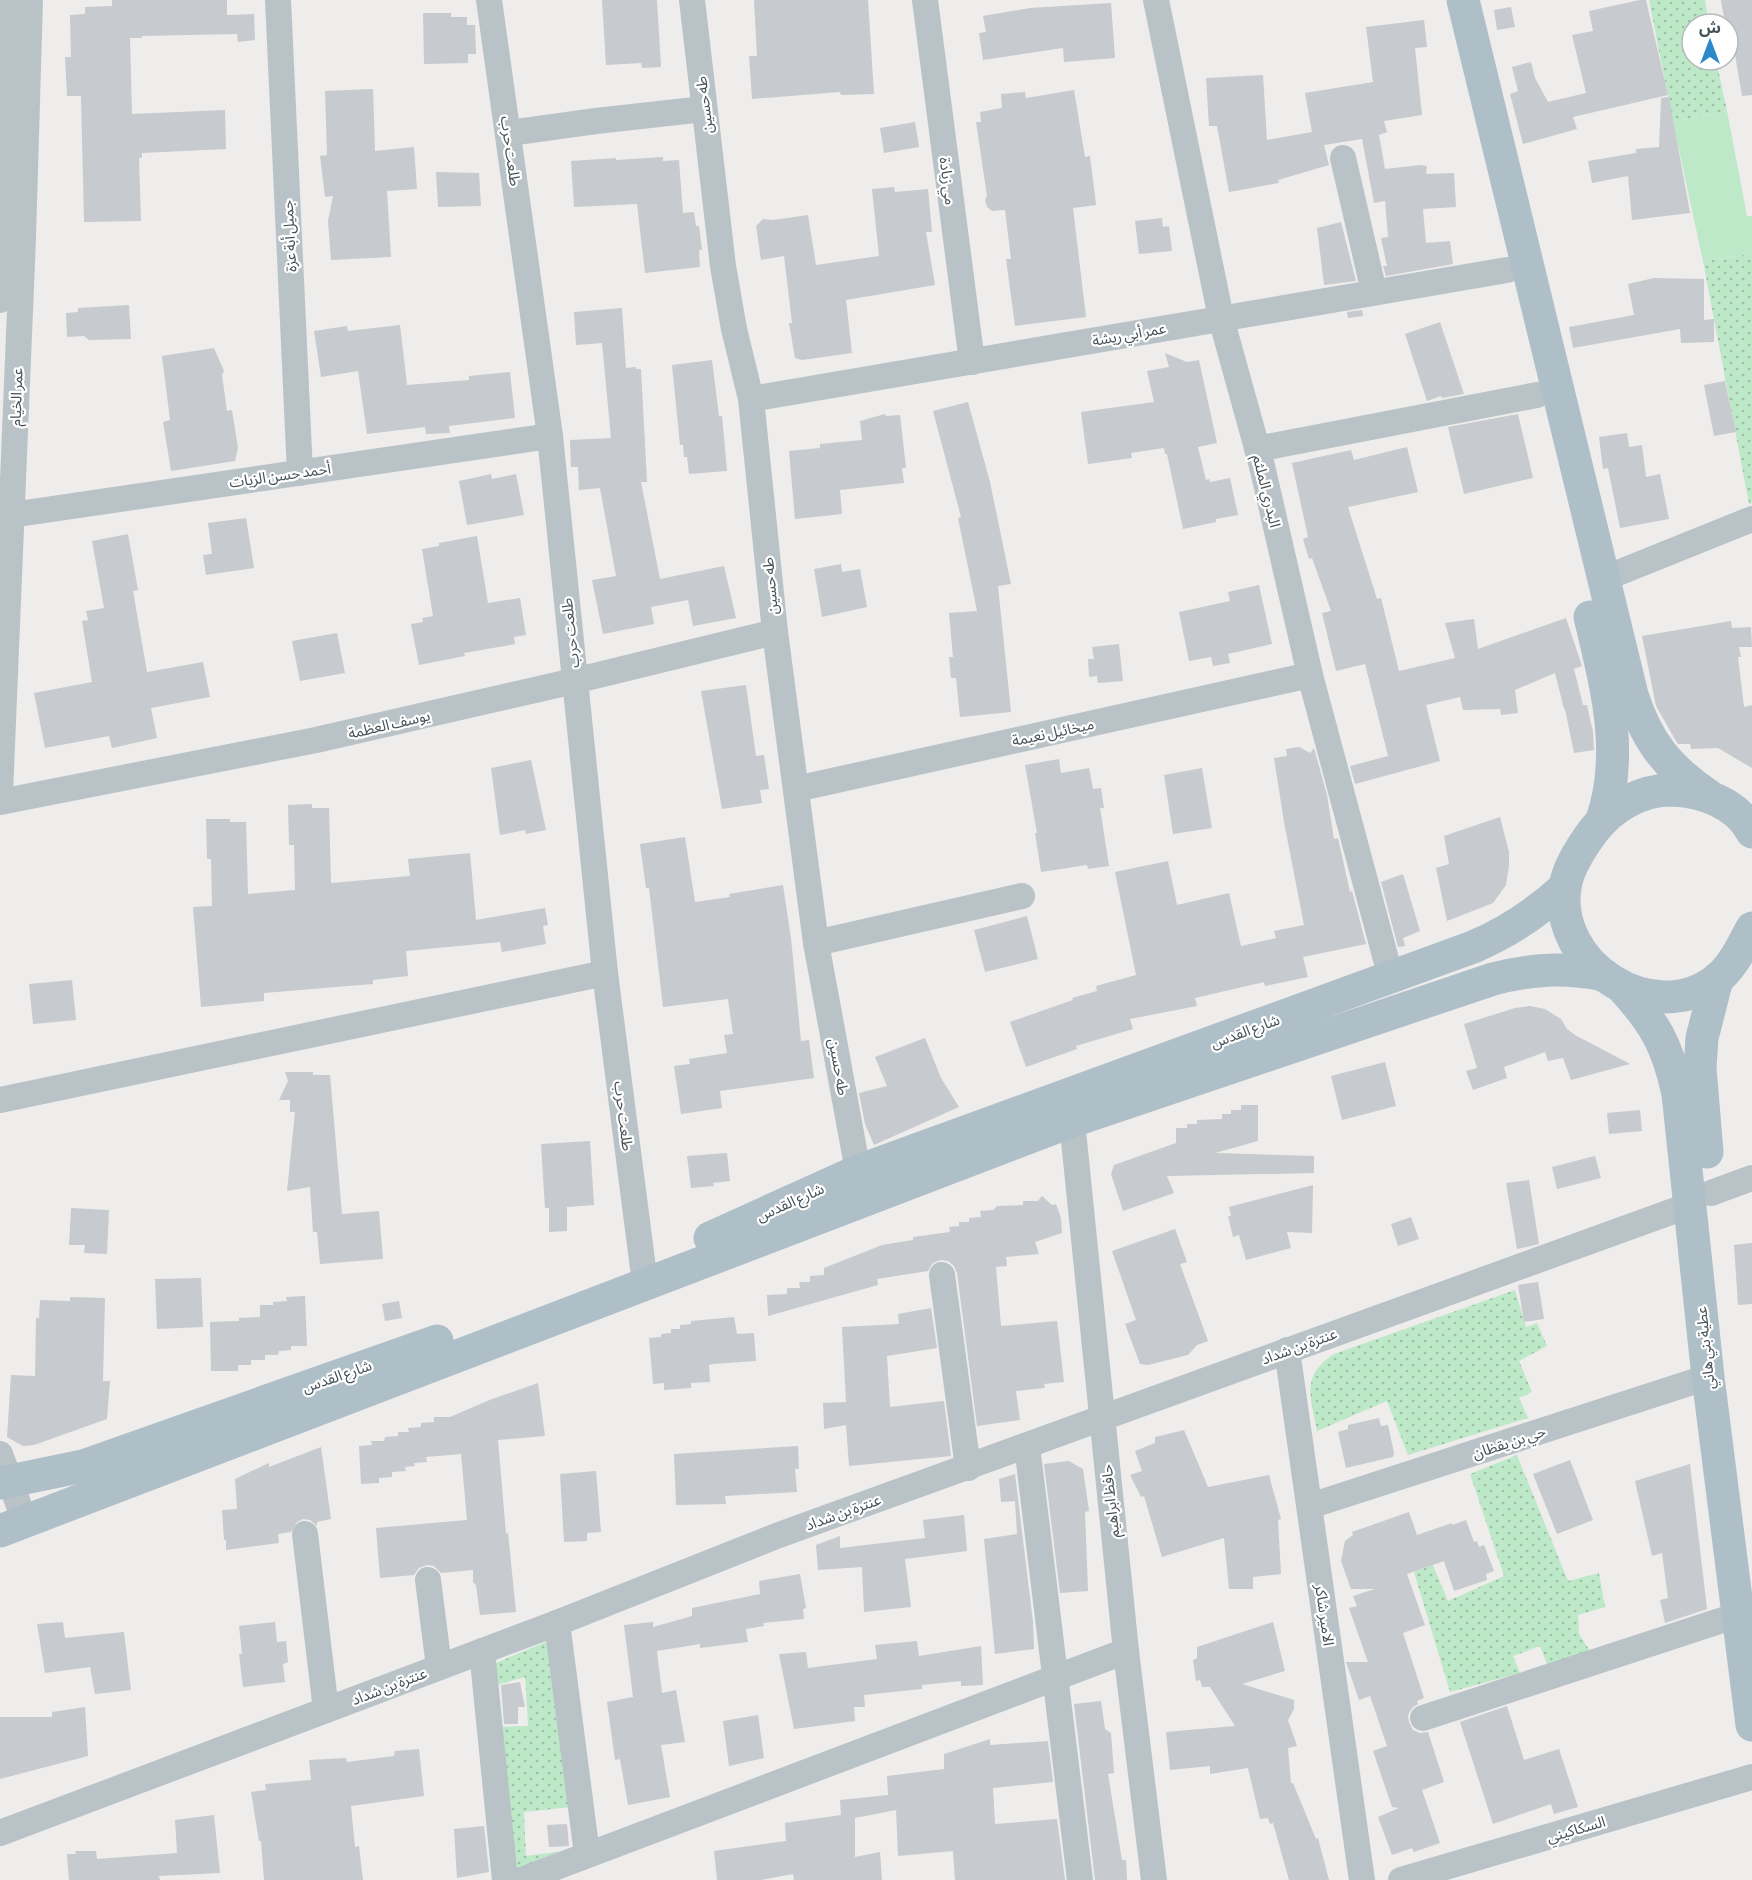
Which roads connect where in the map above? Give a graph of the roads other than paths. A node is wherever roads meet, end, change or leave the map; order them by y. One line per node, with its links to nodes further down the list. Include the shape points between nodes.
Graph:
1 (10, 0): 13 (street, عمر الخيام)
2 (30, 0): 13 (street, عمر الخيام)
3 (278, 0): 23 (street, جميل أبة عزة)
4 (489, 0): 11 (street, طلعت حرب)
5 (692, 0): 10 (street, طه حسين)
6 (925, 0): 18 (street, مي زيادة)
7 (1156, 0): 17 (street, البدري الملثم)
8 (1441, 0): 14 (main road)
9 (1463, 0): 26 (main road)
10 (704, 109): 11 (street); 20 (street, طه حسين, via 723,266)
11 (509, 133): 21 (street, طلعت حرب)
12 (1343, 158): 15 (street)
13 (8, 236): 16 (street, عمر الخيام); 24 (street, عمر الخيام)
14 (1508, 270): 15 (street, عمر أبي ريشة); 19 (main road)
15 (1374, 292): 17 (street, عمر أبي ريشة)
16 (0, 300)
17 (1221, 318): 18 (street, عمر أبي ريشة); 22 (street, البدري الملثم)
18 (972, 362): 20 (street, عمر أبي ريشة)
19 (1537, 395): 22 (street); 34 (main road, via 1613,729 1613,776)
20 (751, 399): 27 (street, طه حسين)
21 (549, 436): 23 (street, أحمد حسن الزيات); 29 (street, طلعت حرب)
22 (1257, 449): 28 (street, البدري الملثم)
23 (300, 473): 24 (street, أحمد حسن الزيات)
24 (11, 515): 31 (street, عمر الخيام)
25 (1752, 519): 26 (street)
26 (1603, 579): 33 (main road, via 1640,720 1652,743 1687,781)
27 (775, 632): 29 (street, يوسف العظمة); 30 (street, طه حسين)
28 (1310, 675): 30 (street, ميخائيل نعيمة); 41 (street, البدري الملثم)
29 (574, 681): 32 (street, يوسف العظمة, via 316,740); 40 (street, طلعت حرب)
30 (796, 789): 39 (street, طه حسين)
31 (0, 794)
32 (0, 802)
33 (1730, 804): 34 (main road, via 1686,790 1663,790 1620,805); 35 (main road)
34 (1602, 820): 36 (main road, via 1586,840)
35 (1752, 832)
36 (1565, 887): 41 (main road, شارع القدس, via 1532,915 1493,938); 43 (main road, عطية بني هاني, via 1565,912 1572,936 1585,957)
37 (1022, 896): 39 (street)
38 (1752, 928): 42 (main road, via 1731,965)
39 (816, 943): 46 (street, طه حسين)
40 (605, 973): 44 (street); 49 (street, طلعت حرب)
41 (1391, 978): 46 (main road, شارع القدس)
42 (1717, 979): 43 (main road, via 1680,997 1660,998 1640,995); 48 (main road, via 1702,1038)
43 (1612, 980): 45 (main road, via 1559,969 1515,973); 48 (main road, عطية بني هاني, via 1642,1009 1660,1035 1672,1064)
44 (0, 1100)
45 (1071, 1121): 53 (street, حافظ ابراهيم); 58 (main road)
46 (858, 1171): 49 (main road, شارع القدس)
47 (1752, 1178): 48 (street, عنترة بن شداد)
48 (1701, 1199): 51 (street, عنترة بن شداد); 52 (main road, عطية بني هاني); 60 (main road, via 1730,1377)
49 (643, 1268): 56 (main road, شارع القدس, via 83,1466)
50 (942, 1275): 55 (street)
51 (1287, 1350): 53 (street, عنترة بن شداد); 57 (street, الامير شاكر)
52 (1708, 1377): 57 (street, حي بن يقظان); 62 (main road, عطية بني هاني)
53 (1101, 1418): 54 (street, عنترة بن شداد); 65 (street, حافظ ابراهيم)
54 (1027, 1446): 55 (street, عنترة بن شداد); 67 (street)
55 (968, 1467): 63 (street, عنترة بن شداد, via 779,1535)
56 (3, 1472): 58 (street)
57 (1310, 1506): 78 (street, الامير شاكر)
58 (12, 1526)
59 (305, 1534): 68 (street)
60 (1752, 1565)
61 (428, 1580): 66 (street)
62 (1738, 1615): 69 (street); 70 (main road, عطية بني هاني)
63 (556, 1623): 64 (street, عنترة بن شداد); 73 (street)
64 (482, 1651): 66 (street, عنترة بن شداد); 74 (street)
65 (1126, 1652): 67 (street); 77 (street, حافظ ابراهيم)
66 (439, 1667): 68 (street, عنترة بن شداد)
67 (1055, 1678): 73 (street); 76 (street)
68 (326, 1710): 72 (street, عنترة بن شداد)
69 (1423, 1718)
70 (1752, 1725)
71 (1752, 1777): 79 (street, السكاكيني)
72 (0, 1833)
73 (587, 1854): 75 (street)
74 (505, 1880)
75 (522, 1880)
76 (1080, 1880)
77 (1154, 1880)
78 (1362, 1880)
79 (1401, 1880)

